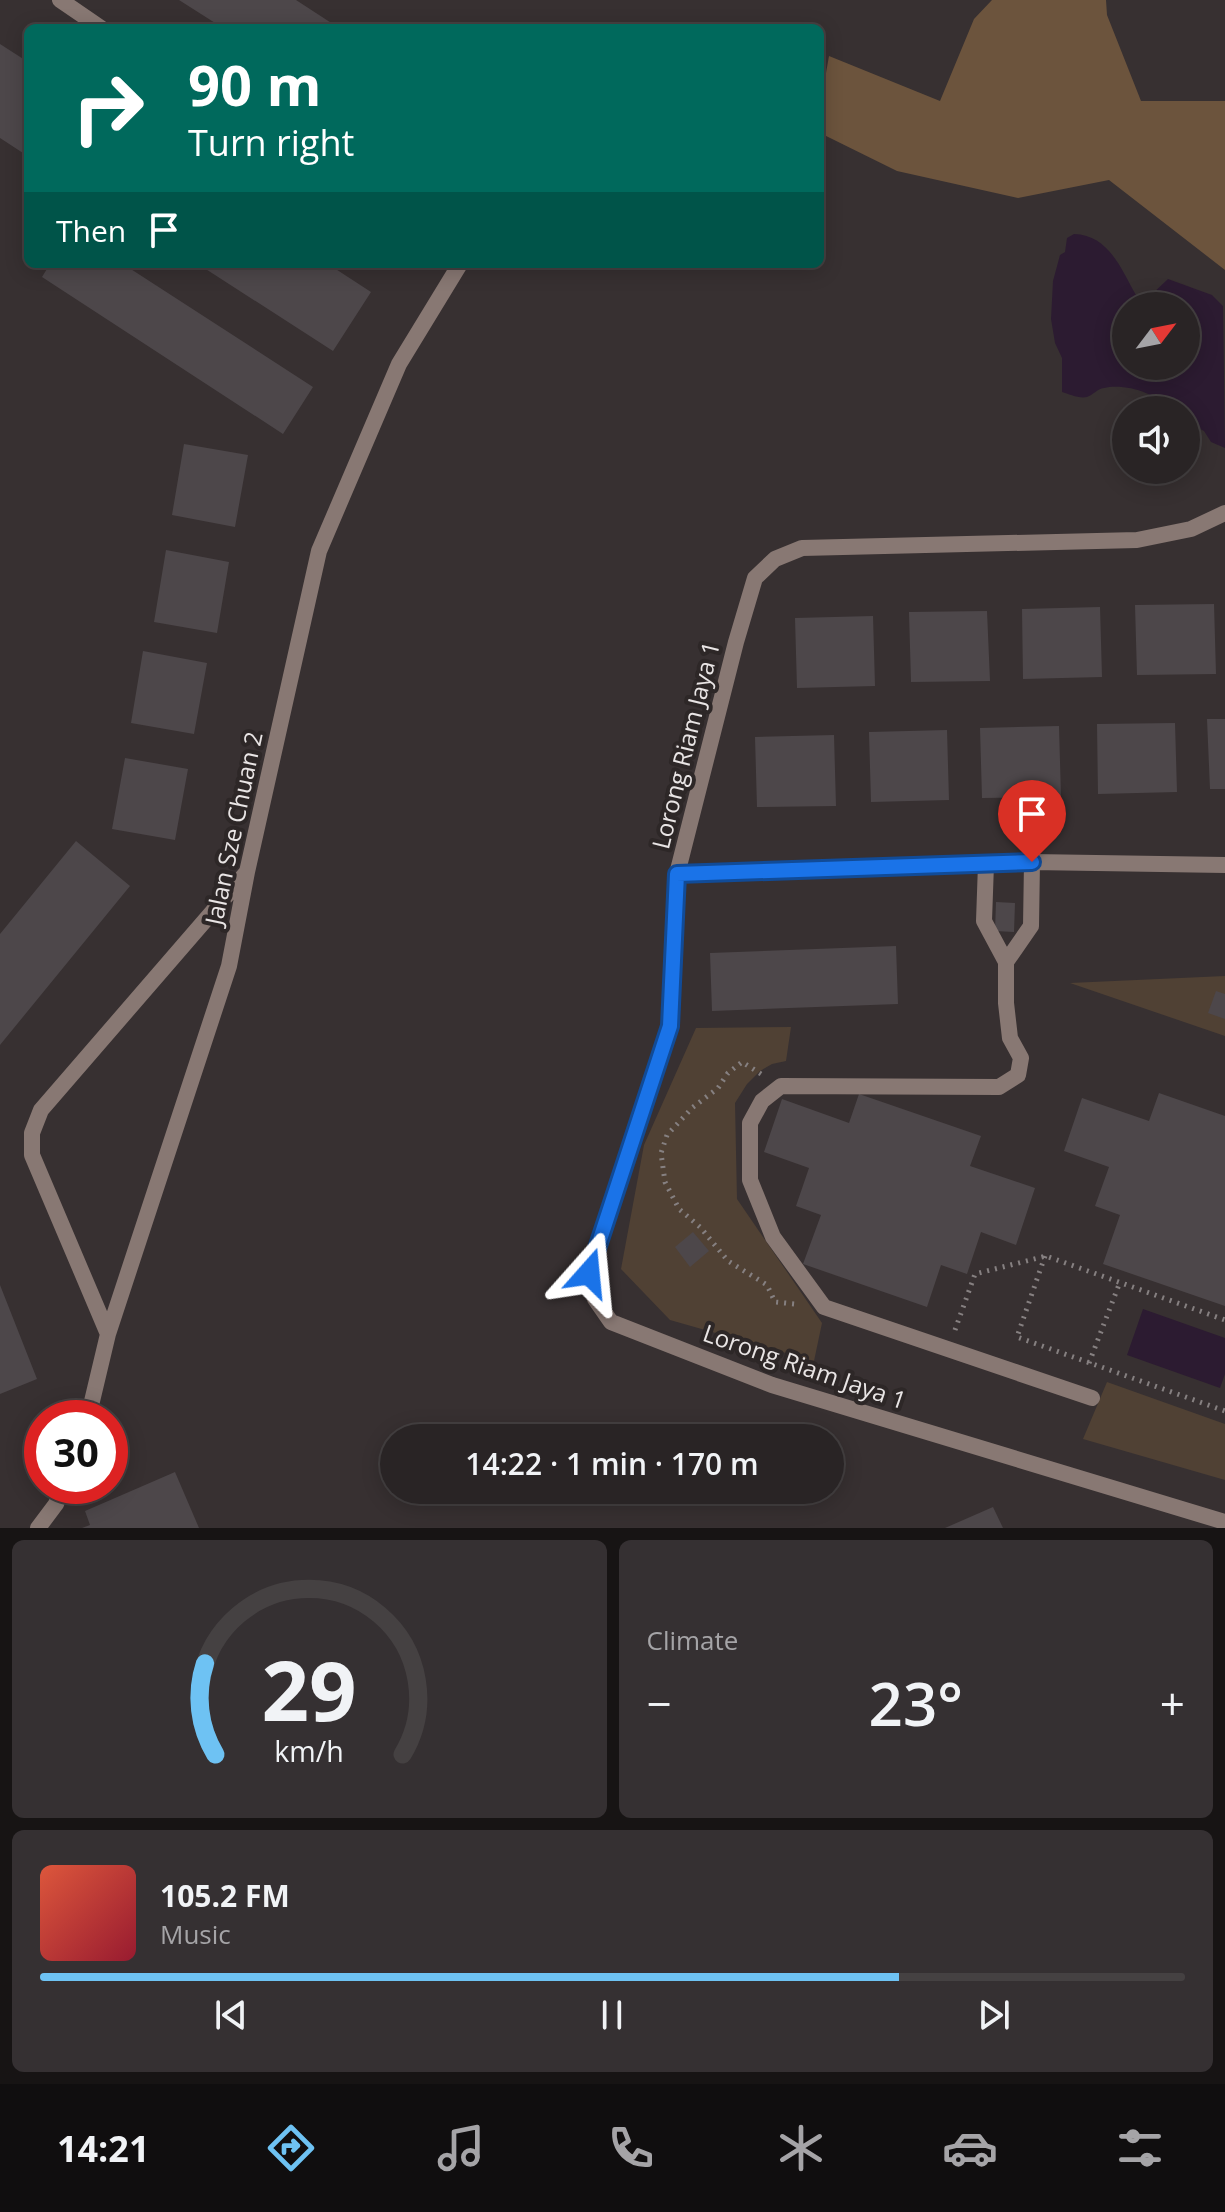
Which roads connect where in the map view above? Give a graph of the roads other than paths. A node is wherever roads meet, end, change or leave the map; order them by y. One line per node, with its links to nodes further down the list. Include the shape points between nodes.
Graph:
1 (60, 0): 2 (street)
2 (95, 24)
3 (454, 268): 8 (street, Jalan Sze Chuan 2, via 399,364 319,551)
4 (1225, 513): 9 (street, Lorong Riam Jaya 1, via 1191,529 1137,540 802,548 775,559 755,578)
5 (1032, 862): 6 (street); 7 (street); 10 (street, via 1031,926)
6 (986, 864): 9 (street); 10 (street, via 984,921)
7 (1225, 865)
8 (247, 872): 11 (street, Jalan Sze Chuan 2, via 229,966); 11 (street, via 41,1110 32,1133 32,1155)
9 (677, 874): 15 (street, Lorong Riam Jaya 1, via 670,1026 589,1273 595,1299 611,1322 772,1385)
10 (1006, 962): 12 (street, via 1010,1038 1021,1058 1018,1075 999,1087 781,1086 762,1101 750,1123 750,1180 773,1237 824,1307)
11 (108, 1334): 13 (street, Jalan Sze Chuan 2)
12 (1092, 1398)
13 (92, 1400)
14 (56, 1504): 16 (street)
15 (1225, 1522)
16 (38, 1528)

